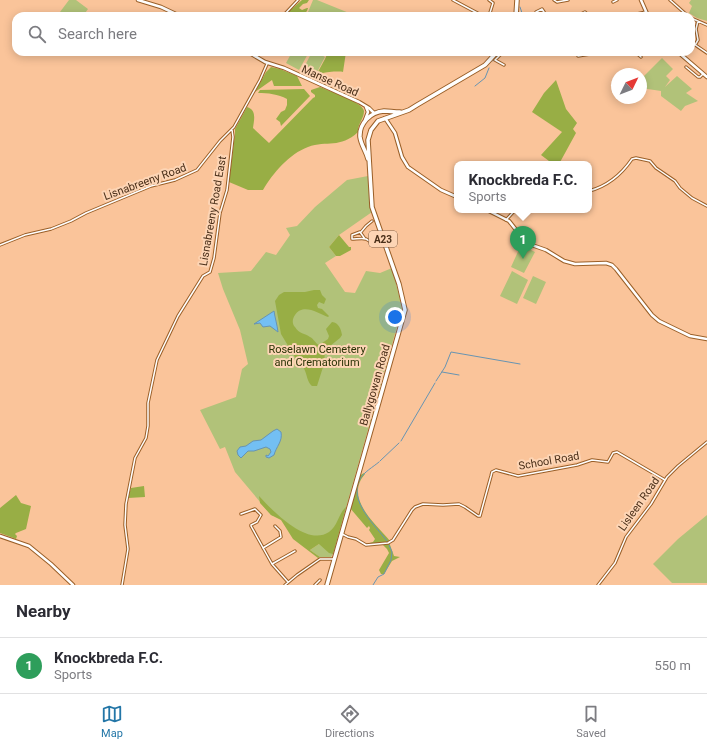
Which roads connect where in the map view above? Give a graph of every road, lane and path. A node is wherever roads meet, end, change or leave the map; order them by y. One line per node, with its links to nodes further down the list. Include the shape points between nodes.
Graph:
1 (138, 0): 12 (street)
2 (298, 0): 13 (street)
3 (453, 0): 14 (street)
4 (489, 0): 15 (street, via 493,3)
5 (517, 0): 16 (main road)
6 (554, 0): 7 (street)
7 (568, 0)
8 (617, 0): 11 (street)
9 (641, 0): 17 (street)
10 (670, 0): 18 (street)
11 (613, 2)
12 (172, 12)
13 (287, 12)
14 (476, 12)
15 (490, 12)
16 (516, 12)
17 (646, 12)
18 (684, 12)
19 (695, 20): 20 (street)
20 (698, 21): 21 (street); 22 (street, via 698,40)
21 (707, 25)
22 (695, 45): 23 (street)
23 (707, 53)
24 (256, 56): 28 (street, Manse Road)
25 (494, 56): 34 (main road, via 477,70)
26 (498, 56): 29 (street, via 495,60)
27 (683, 56): 31 (street)
28 (267, 63): 33 (street, Manse Road, via 284,68); 38 (street, Lisnabreeny Road)
29 (504, 65)
30 (686, 67): 31 (street, via 698,77)
31 (703, 74): 32 (street)
32 (707, 77)
33 (363, 104): 35 (street, Manse Road); 37 (street, Manse Road, via 368,112)
34 (405, 112): 35 (main road); 36 (main road)
35 (378, 113): 36 (main road); 37 (main road)
36 (384, 118): 39 (main road); 43 (street, via 395,133 402,158 408,167 441,190)
37 (364, 122): 40 (main road)
38 (232, 130): 52 (street, Lisnabreeny Road, via 194,172 86,212 51,229 25,235); 67 (street, Lisnabreeny Road East, via 234,137 227,190 220,212 211,269 203,276 178,316 157,360 148,403 147,432 144,444 135,458 126,504 128,549)
39 (370, 131): 40 (main road, via 365,138); 41 (main road, Ballygowan Road / A23)
40 (360, 137): 41 (main road, Ballygowan Road / A23)
41 (369, 166): 51 (main road, Ballygowan Road / A23, via 372,207)
42 (592, 190): 44 (street, via 610,182 636,158 652,163 692,198)
43 (454, 196)
44 (707, 206)
45 (493, 213): 47 (street)
46 (512, 213): 47 (street)
47 (506, 220): 53 (street, via 526,242 564,261 575,264 612,265 659,321 690,336)
48 (372, 221): 49 (street)
49 (361, 232): 50 (street); 50 (street, via 353,234 352,237)
50 (365, 239): 51 (street, via 377,246)
51 (384, 243): 58 (main road, Ballygowan Road / A23, via 399,284 404,310)
52 (0, 245)
53 (707, 339)
54 (707, 442): 55 (street, Lisleen Road)
55 (665, 480): 58 (street, School Road, via 616,452 608,462 592,460 518,476 493,470 480,516 459,504 423,504 412,510 393,540 388,543 366,545); 71 (street, Lisleen Road, via 626,537 615,563)
56 (241, 514): 60 (street, via 255,509 261,515 251,526)
57 (274, 526): 60 (street, via 280,531 281,537)
58 (341, 533): 62 (main road, Ballygowan Road / A23)
59 (0, 536): 66 (street, via 32,548)
60 (263, 548): 63 (street)
61 (295, 551): 63 (street)
62 (334, 559): 65 (street, via 320,559); 70 (main road, Ballygowan Road / A23)
63 (272, 564): 65 (street)
64 (320, 580): 69 (street)
65 (288, 582): 68 (street)
66 (73, 585)
67 (122, 585)
68 (285, 585)
69 (315, 585)
70 (327, 585)
71 (598, 585)

